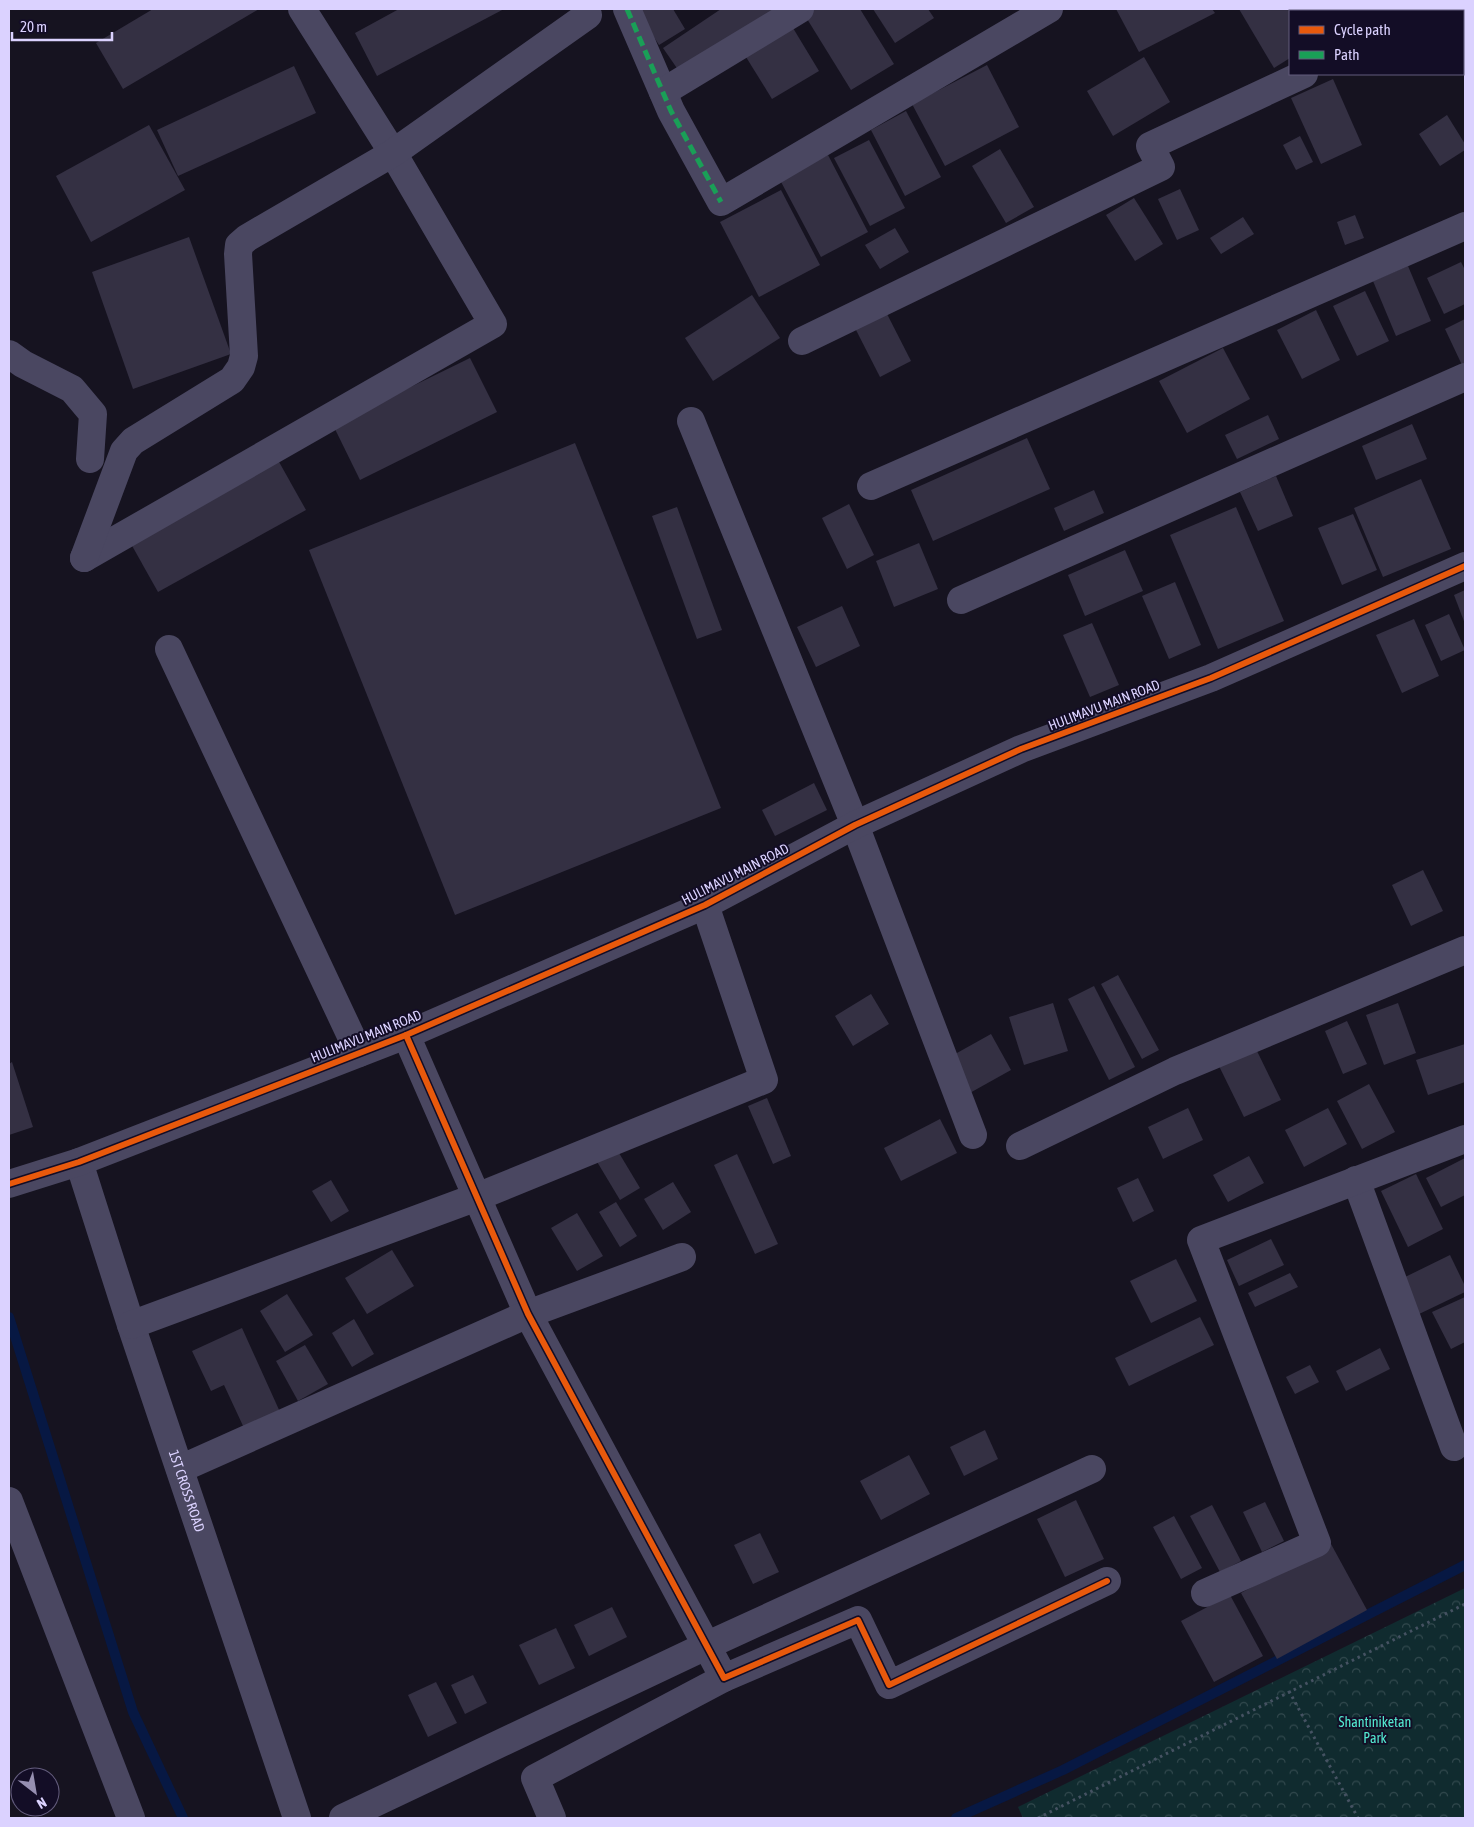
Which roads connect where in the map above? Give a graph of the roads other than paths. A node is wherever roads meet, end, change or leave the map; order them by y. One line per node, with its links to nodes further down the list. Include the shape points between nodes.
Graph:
1 (302, 9): 8 (street)
2 (627, 9): 7 (street)
3 (800, 9): 7 (street)
4 (1049, 9): 7 (street, via 721,202)
5 (588, 14): 8 (street)
6 (1302, 75): 10 (street, via 1150,146 1162,167)
7 (663, 92)
8 (393, 153): 8 (street, via 492,324 84,558 124,451 133,440 218,390 242,367 239,245)
9 (1465, 226): 15 (street)
10 (802, 341)
11 (9, 354): 14 (street, via 22,364 72,388 93,414)
12 (1465, 376): 17 (street)
13 (691, 421): 19 (street)
14 (90, 459)
15 (871, 486)
16 (1465, 566): 19 (street, HULIMAVU MAIN ROAD, via 1211,678 1021,749)
17 (961, 600)
18 (168, 649): 23 (street)
19 (854, 825): 20 (street, HULIMAVU MAIN ROAD); 24 (street)
20 (705, 905): 22 (street, HULIMAVU MAIN ROAD); 30 (street, via 764,1080)
21 (1465, 950): 26 (street, via 1176,1071)
22 (406, 1035): 23 (street, HULIMAVU MAIN ROAD); 30 (street)
23 (359, 1053): 27 (street, HULIMAVU MAIN ROAD)
24 (973, 1135)
25 (1465, 1139): 28 (street)
26 (1020, 1146)
27 (79, 1162): 29 (street, HULIMAVU MAIN ROAD); 33 (street, 1ST CROSS ROAD)
28 (1356, 1180): 34 (street); 39 (street, via 1201,1240 1317,1543)
29 (9, 1184)
30 (477, 1197): 32 (street); 33 (street)
31 (682, 1257): 32 (street)
32 (528, 1314): 35 (street); 40 (street)
33 (131, 1326): 35 (street, 1ST CROSS ROAD)
34 (1454, 1447)
35 (180, 1469): 43 (street, 1ST CROSS ROAD)
36 (1092, 1469): 40 (street)
37 (9, 1500): 42 (street)
38 (1106, 1582): 41 (street, via 889,1685 858,1620)
39 (1204, 1593)
40 (708, 1645): 41 (street); 44 (street)
41 (724, 1678): 45 (street, via 535,1778)
42 (131, 1818)
43 (297, 1818)
44 (343, 1818)
45 (552, 1818)

